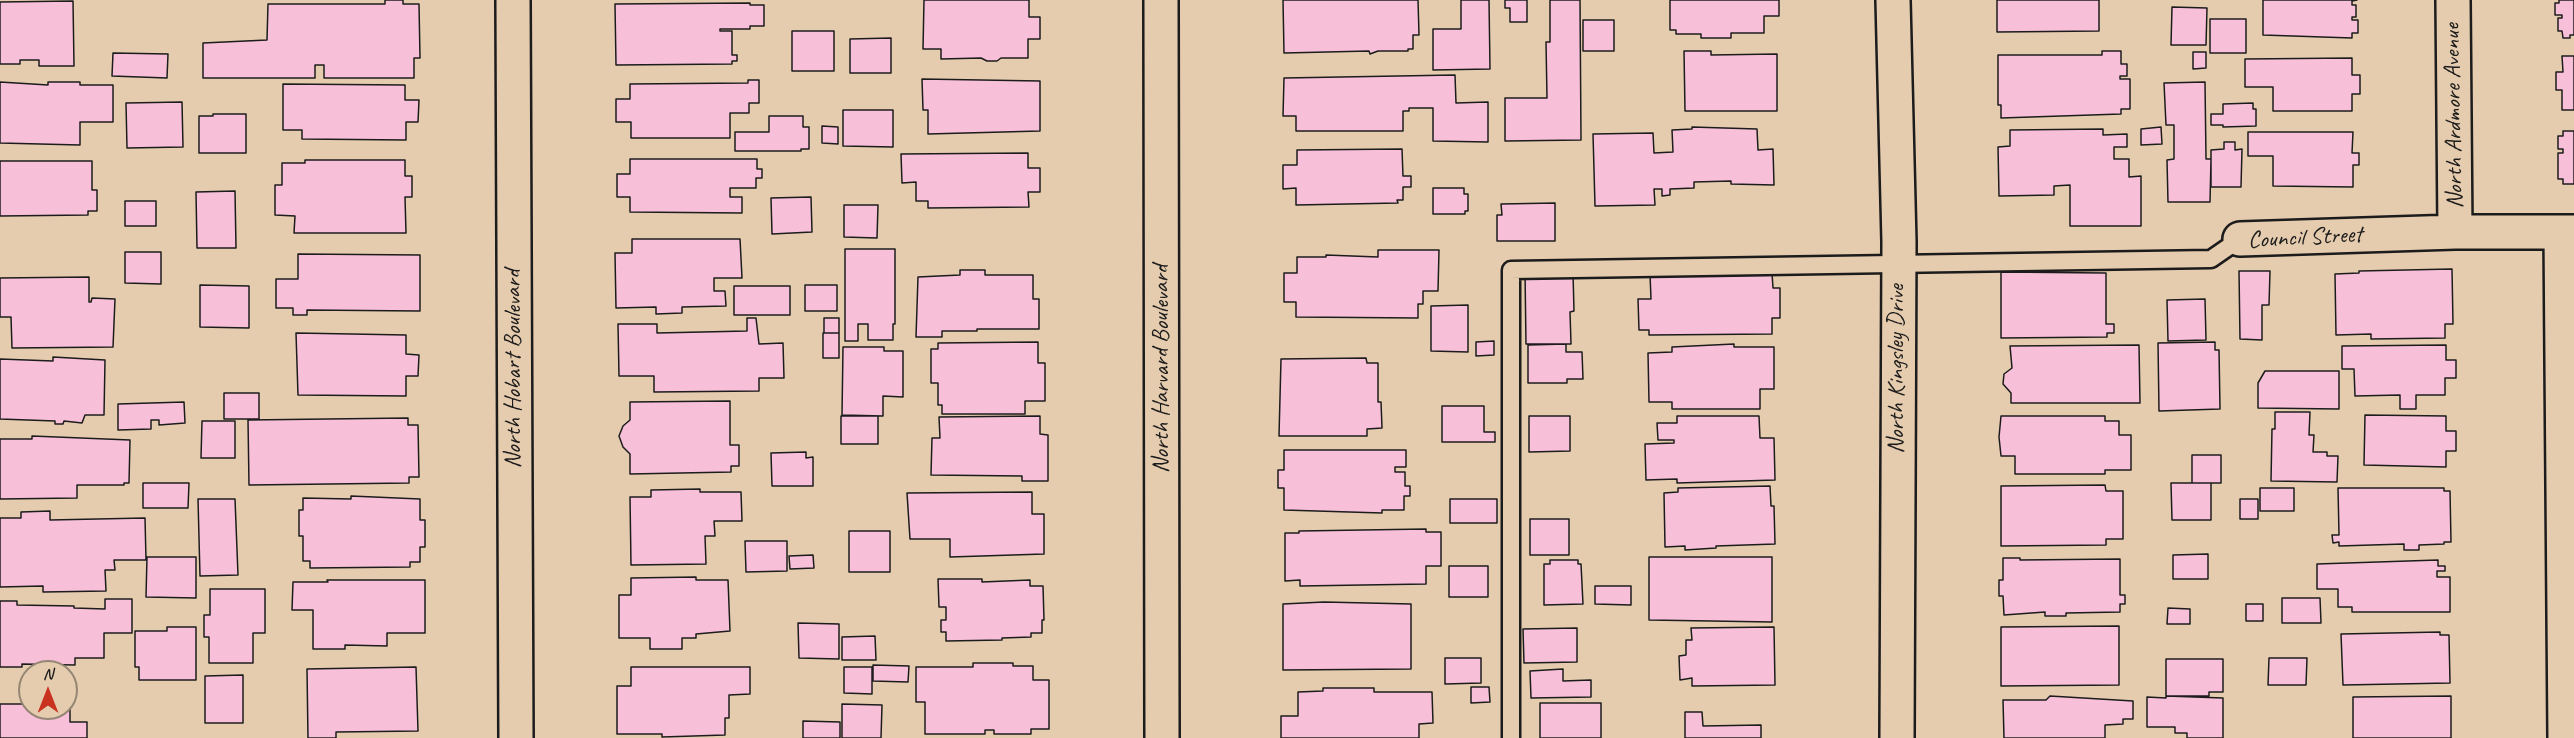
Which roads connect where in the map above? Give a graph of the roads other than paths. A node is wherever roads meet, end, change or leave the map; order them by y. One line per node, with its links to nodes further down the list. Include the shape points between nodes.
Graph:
1 (513, 0): 9 (street, North Hobart Boulevard)
2 (1161, 0): 10 (street, North Harvard Boulevard)
3 (1893, 0): 8 (street, North Kingsley Drive)
4 (2453, 0): 5 (street, North Ardmore Avenue)
5 (2455, 232): 6 (street, Council Street); 7 (street, Council Street)
6 (2568, 232): 13 (street)
7 (2240, 239): 8 (lane, Council Street, via 2211,259)
8 (1898, 264): 11 (lane, Council Street, via 1511,270); 12 (street, North Kingsley Drive)
9 (516, 738)
10 (1162, 738)
11 (1511, 738)
12 (1897, 738)
13 (2565, 738)

